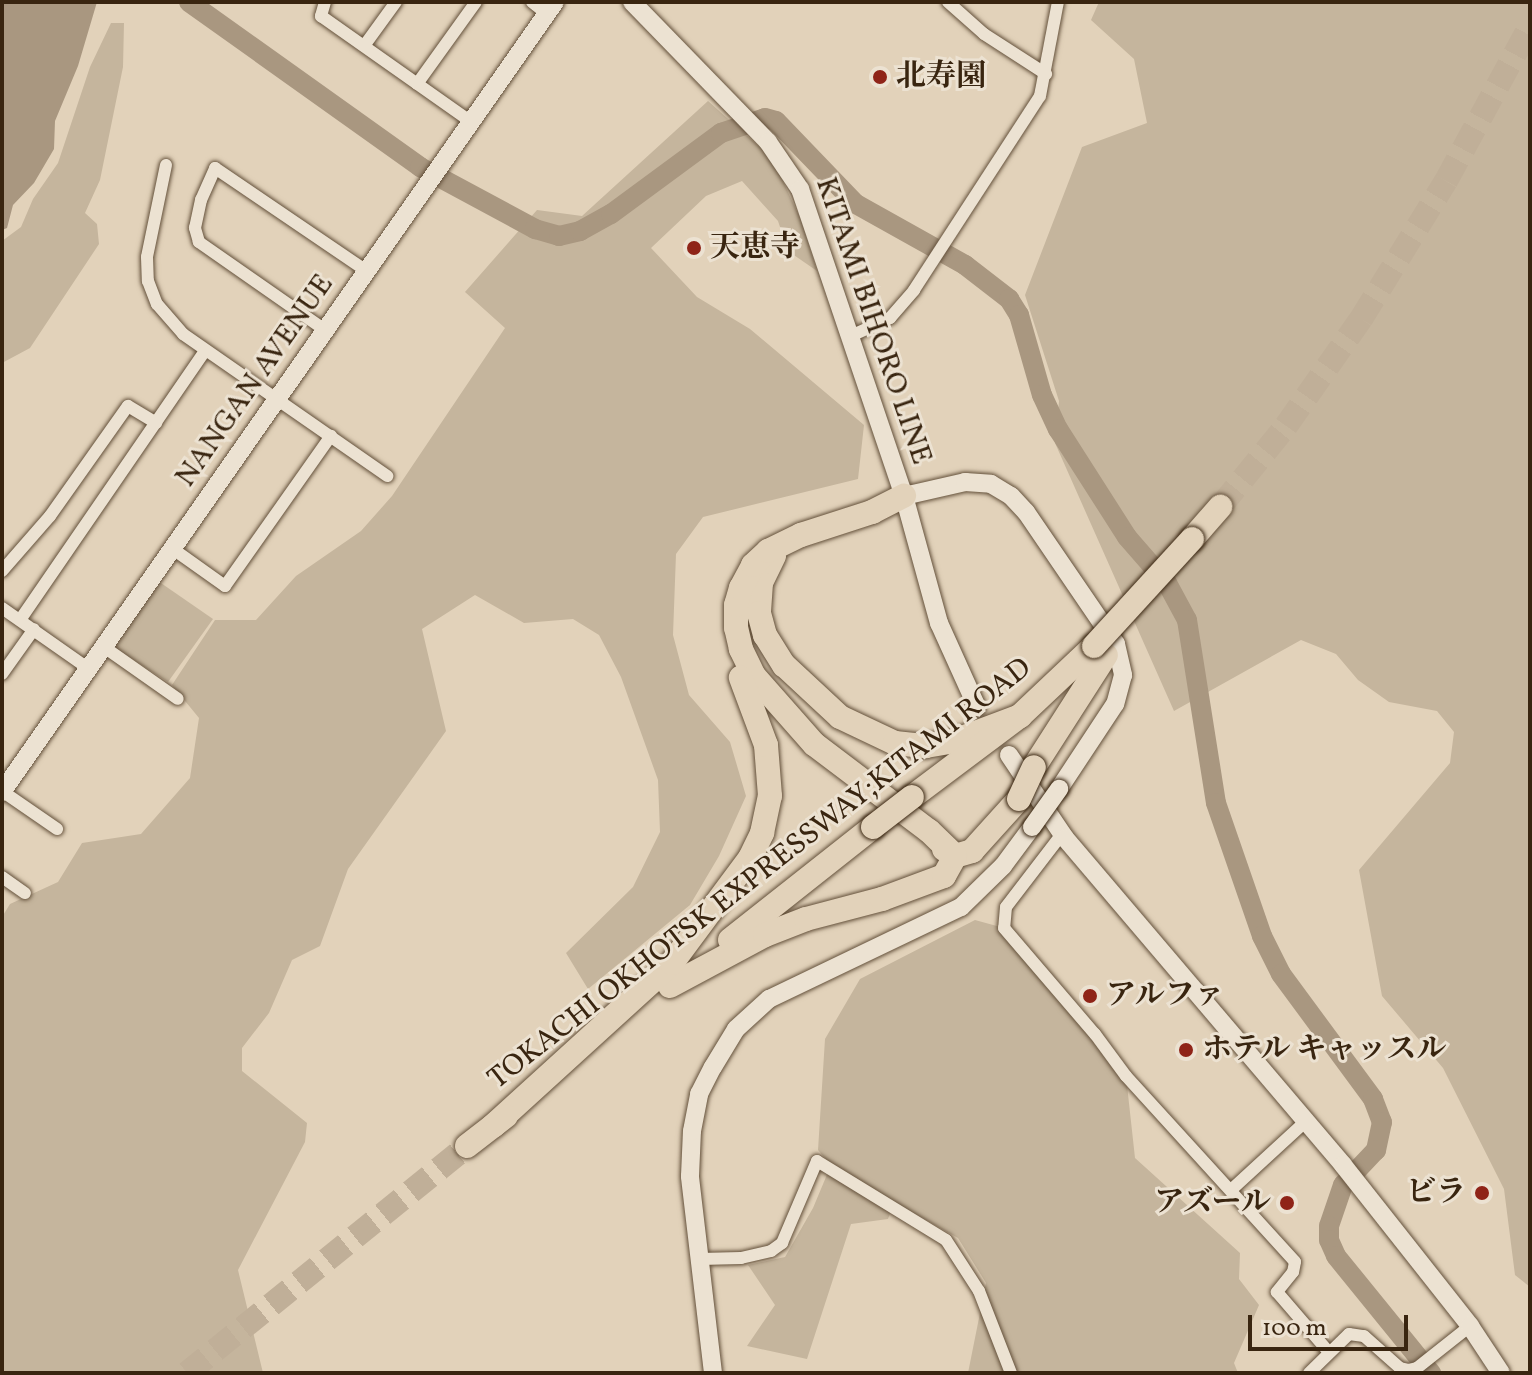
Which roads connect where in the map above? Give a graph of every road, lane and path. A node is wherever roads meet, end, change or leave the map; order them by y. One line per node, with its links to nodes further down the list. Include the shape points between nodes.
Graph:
1 (325, 2): 9 (street, via 321,16)
2 (396, 2): 9 (street)
3 (476, 2): 11 (street)
4 (532, 2): 8 (street)
5 (632, 2): 16 (main road, KITAMI BIHORO LINE, via 768,142 800,189)
6 (1058, 2): 10 (street)
7 (952, 3): 10 (street, via 984,34)
8 (551, 8): 12 (main road, NANGAN AVENUE)
9 (364, 46): 11 (street)
10 (1046, 74): 16 (street, via 1040,96 937,259 890,318)
11 (417, 84): 12 (street)
12 (470, 121): 14 (main road, NANGAN AVENUE)
13 (166, 165): 17 (street, via 147,257 148,281 157,304)
14 (365, 270): 15 (main road, NANGAN AVENUE); 15 (street, via 215,168 201,200 195,228 199,242)
15 (325, 330): 18 (main road, NANGAN AVENUE)
16 (853, 335): 22 (main road, KITAMI BIHORO LINE)
17 (205, 351): 18 (street); 19 (street)
18 (278, 398): 20 (street); 25 (main road, NANGAN AVENUE)
19 (156, 423): 26 (street, via 128,406 50,516); 28 (street)
20 (331, 436): 21 (street); 25 (street, via 225,586)
21 (387, 476)
22 (904, 496): 24 (highway); 34 (highway, via 868,501 776,532 743,558 728,587 723,621); 36 (main road, KITAMI BIHORO LINE, via 939,623); 50 (main road, bridge, via 965,482 991,484 1011,496 1116,644 1123,675 1115,704 1059,789 1003,866 961,907 811,976 769,999 736,1029 699,1094 692,1131 690,1176)
23 (1215, 513): 31 (highway, TOKACHI OKHOTSK EXPRESSWAY;KITAMI ROAD, bridge)
24 (786, 542): 37 (highway, via 761,583 759,613 765,635 784,665 840,717 895,743 926,746); 42 (highway, via 753,565 736,605 741,649 754,676 814,744)
25 (173, 549): 30 (main road, NANGAN AVENUE)
26 (2, 571)
27 (2, 608): 28 (street)
28 (20, 620): 29 (street)
29 (34, 629): 32 (street); 33 (street)
30 (104, 647): 32 (main road, NANGAN AVENUE); 35 (street)
31 (1100, 650): 37 (highway, TOKACHI OKHOTSK EXPRESSWAY;KITAMI ROAD); 42 (highway, bridge, via 1019,799 972,851)
32 (89, 669): 39 (main road, NANGAN AVENUE)
33 (2, 674)
34 (741, 678): 42 (highway, via 803,747 865,797); 47 (highway, via 766,745 770,796 750,858 672,963)
35 (178, 699)
36 (977, 707)
37 (1020, 716): 45 (highway, TOKACHI OKHOTSK EXPRESSWAY;KITAMI ROAD, bridge)
38 (1009, 755): 41 (main road)
39 (2, 792): 40 (street)
40 (57, 829)
41 (1062, 834): 46 (main road); 49 (street, via 1006,907 1004,928 1126,1076)
42 (955, 856): 45 (highway, via 944,876 765,935)
43 (2, 877): 44 (street)
44 (25, 893)
45 (670, 986): 47 (highway, TOKACHI OKHOTSK EXPRESSWAY;KITAMI ROAD)
46 (1306, 1121): 49 (street); 51 (main road)
47 (493, 1126): 48 (highway, TOKACHI OKHOTSK EXPRESSWAY;KITAMI ROAD)
48 (467, 1146)
49 (1231, 1190): 52 (street, via 1295,1262 1277,1292)
50 (700, 1259): 53 (main road); 54 (street, via 741,1258 782,1243 817,1161 946,1240 979,1291)
51 (1470, 1326): 52 (street, via 1417,1368 1400,1368 1356,1333); 56 (main road)
52 (1328, 1351): 55 (street)
53 (713, 1373)
54 (1011, 1373)
55 (1309, 1373)
56 (1501, 1373)

